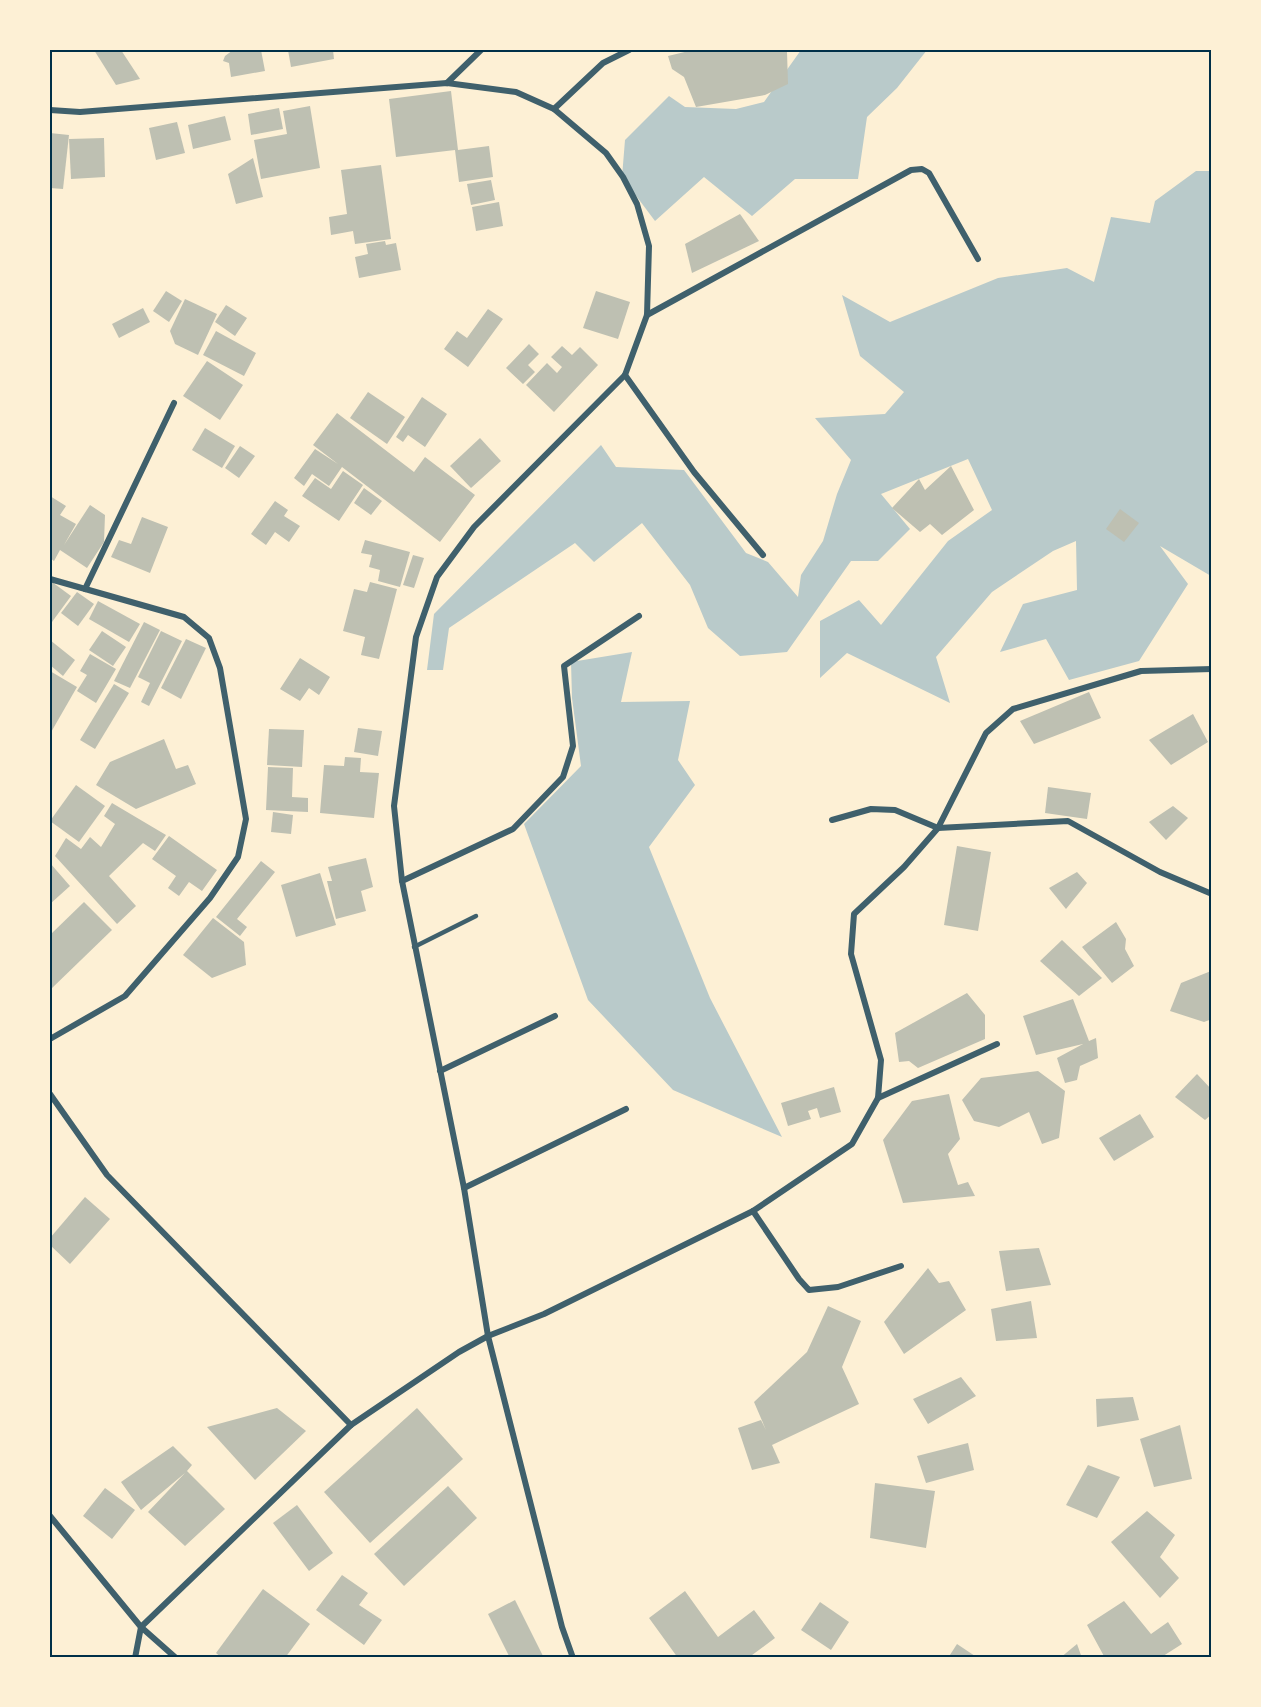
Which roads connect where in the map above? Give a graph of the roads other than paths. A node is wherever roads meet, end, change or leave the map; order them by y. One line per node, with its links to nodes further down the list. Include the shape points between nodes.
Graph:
1 (481, 50): 3 (street)
2 (629, 50): 4 (street, via 603,63)
3 (447, 83): 4 (street, via 516,92); 5 (street, via 80,112)
4 (554, 109): 7 (street, via 606,153 637,204 649,246)
5 (50, 110)
6 (978, 260): 7 (street, via 930,173 911,170)
7 (647, 315): 8 (street)
8 (625, 375): 10 (street, via 694,472); 17 (street, via 474,526 437,577 416,637 394,806)
9 (174, 403): 12 (street)
10 (763, 555)
11 (50, 579): 12 (street)
12 (85, 589): 22 (street, via 184,617 209,638 220,668 246,819 238,857 210,898 125,996)
13 (639, 616): 17 (street, via 564,666 573,746 563,777 513,829)
14 (1212, 669): 16 (street, via 1141,670 1013,709 986,733)
15 (832, 820): 16 (street, via 870,809 895,810)
16 (938, 828): 18 (street, via 1068,821 1160,872); 26 (street, via 854,914 851,954 881,1059)
17 (402, 881): 20 (street)
18 (1212, 894)
19 (476, 916): 20 (lane)
20 (414, 947): 24 (street)
21 (555, 1016): 24 (street)
22 (50, 1039)
23 (997, 1044): 26 (street)
24 (440, 1071): 28 (street)
25 (50, 1094): 32 (street, via 107,1175)
26 (878, 1098): 29 (street, via 852,1144)
27 (626, 1109): 28 (street)
28 (464, 1188): 31 (street)
29 (753, 1211): 30 (street, via 809,1290 838,1287); 31 (street, via 544,1314)
30 (901, 1266)
31 (488, 1336): 32 (street); 37 (street)
32 (351, 1425): 34 (street)
33 (50, 1516): 34 (street)
34 (141, 1627): 35 (street); 36 (street)
35 (135, 1658)
36 (176, 1658)
37 (573, 1658)

